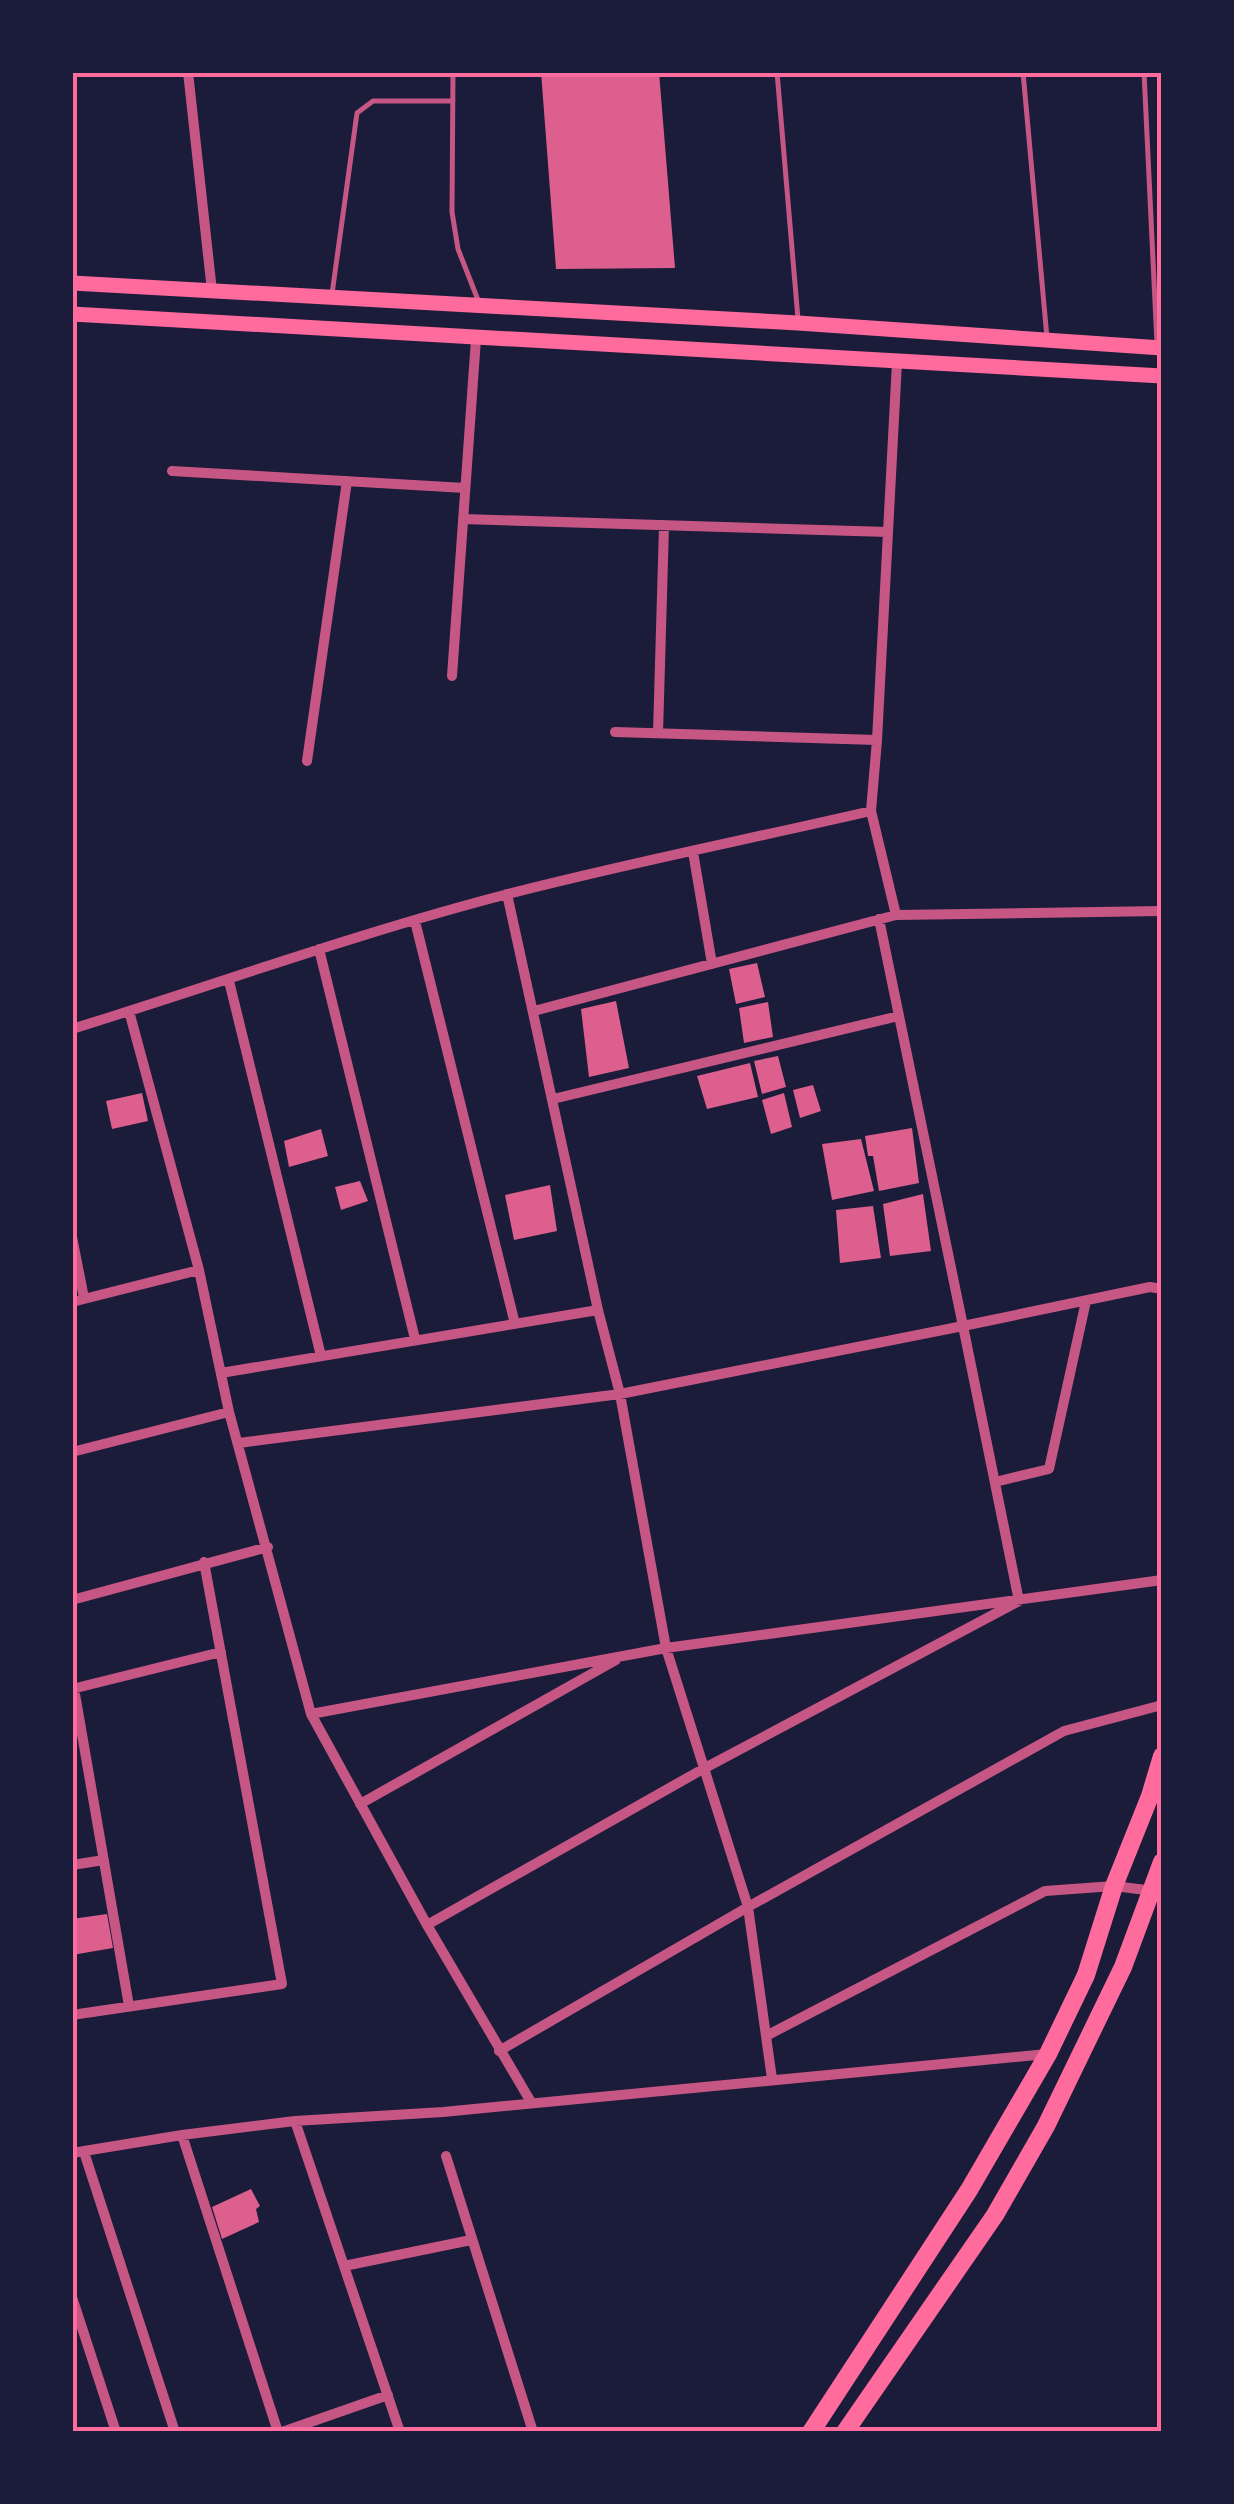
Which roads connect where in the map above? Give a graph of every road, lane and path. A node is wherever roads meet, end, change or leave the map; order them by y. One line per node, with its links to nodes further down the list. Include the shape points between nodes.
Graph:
1 (188, 72): 8 (street)
2 (453, 72): 6 (lane)
3 (777, 72): 12 (lane)
4 (1023, 72): 14 (lane)
5 (1144, 72): 15 (lane)
6 (453, 100): 9 (lane, via 372,100 357,113); 10 (lane, via 454,230)
7 (72, 283): 8 (main road)
8 (212, 290): 9 (main road)
9 (332, 297): 10 (main road)
10 (480, 306): 12 (main road)
11 (72, 314): 13 (main road)
12 (798, 323): 14 (main road)
13 (476, 338): 16 (main road); 20 (street)
14 (1047, 340): 15 (main road)
15 (1159, 348)
16 (897, 362): 17 (main road); 23 (street)
17 (1162, 376)
18 (172, 472): 19 (street)
19 (347, 481): 20 (street); 28 (street)
20 (465, 488): 21 (street)
21 (463, 519): 22 (street); 24 (street)
22 (664, 526): 23 (street); 26 (street)
23 (888, 532): 27 (street)
24 (452, 676)
25 (615, 732): 26 (street)
26 (658, 733): 27 (street)
27 (877, 740): 29 (street)
28 (306, 761)
29 (870, 811): 30 (street); 33 (street)
30 (693, 852): 31 (street); 37 (street)
31 (507, 894): 35 (street); 40 (street)
32 (1162, 912): 33 (street)
33 (896, 915): 34 (street)
34 (879, 920): 37 (street); 41 (street)
35 (416, 922): 36 (street); 50 (street)
36 (318, 949): 38 (street); 52 (street)
37 (712, 964): 40 (street)
38 (230, 981): 39 (street); 53 (street)
39 (129, 1011): 42 (street); 45 (street)
40 (534, 1011): 43 (street)
41 (899, 1016): 43 (street); 51 (street)
42 (72, 1029)
43 (553, 1099): 49 (street)
44 (72, 1237): 47 (street)
45 (199, 1270): 47 (street); 54 (street)
46 (1162, 1289): 48 (street)
47 (78, 1300)
48 (1086, 1301): 51 (street); 59 (street, via 1049,1469)
49 (598, 1310): 50 (street); 55 (street)
50 (516, 1324): 52 (street)
51 (963, 1326): 55 (street); 59 (street)
52 (415, 1339): 53 (street)
53 (320, 1356): 54 (street)
54 (221, 1372): 56 (street)
55 (620, 1394): 57 (street); 65 (street)
56 (229, 1412): 57 (street); 58 (street)
57 (239, 1443): 60 (street)
58 (72, 1452)
59 (995, 1482): 64 (street)
60 (268, 1547): 61 (street); 70 (street)
61 (204, 1562): 63 (street); 66 (street)
62 (1162, 1580): 64 (street)
63 (72, 1600)
64 (1019, 1600): 65 (street); 72 (street)
65 (666, 1648): 67 (street); 72 (street)
66 (221, 1652): 68 (street); 81 (street, via 282,1984)
67 (626, 1655): 70 (street); 73 (street)
68 (73, 1688): 74 (street)
69 (1162, 1704): 79 (street, via 1064,1731)
70 (311, 1714): 73 (street)
71 (1162, 1756): 77 (highway)
72 (703, 1769): 79 (street); 80 (street)
73 (360, 1804): 80 (street)
74 (104, 1860): 76 (street); 81 (street)
75 (1162, 1862): 78 (highway)
76 (72, 1865)
77 (1114, 1886): 78 (street); 83 (street, via 1045,1891); 85 (highway, via 1086,1975)
78 (1157, 1892): 102 (highway, via 1038,2141)
79 (748, 1907): 83 (street); 84 (street)
80 (427, 1925): 84 (street)
81 (129, 2006): 82 (street)
82 (72, 2015)
83 (766, 2036): 86 (street)
84 (499, 2051): 87 (street)
85 (1048, 2054): 86 (street); 101 (highway, via 970,2190)
86 (772, 2079): 87 (street)
87 (531, 2102): 88 (street)
88 (295, 2121): 89 (street); 93 (street)
89 (182, 2135): 90 (street); 98 (street)
90 (78, 2152): 97 (street)
91 (446, 2156): 92 (street)
92 (472, 2240): 93 (street); 100 (street)
93 (344, 2266): 95 (street)
94 (72, 2297): 96 (street)
95 (388, 2395): 98 (street); 99 (street)
96 (116, 2432)
97 (176, 2432)
98 (280, 2432)
99 (400, 2432)
100 (533, 2432)
101 (811, 2432)
102 (845, 2432)

